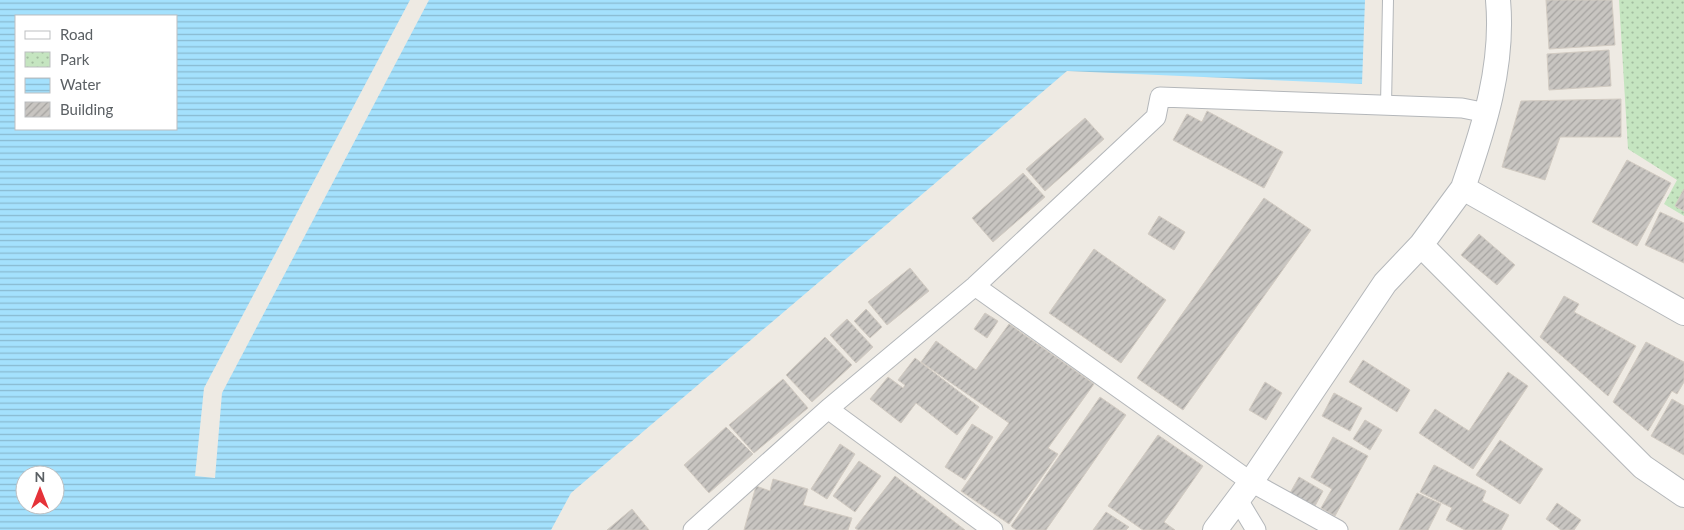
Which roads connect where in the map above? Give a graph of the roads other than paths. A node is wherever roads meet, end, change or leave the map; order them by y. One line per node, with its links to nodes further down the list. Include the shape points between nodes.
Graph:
1 (1388, 0): 3 (lane)
2 (1498, 0): 4 (street, via 1500,23 1496,73)
3 (1386, 105): 4 (street, via 1462,108); 7 (street, via 1160,97 1156,117)
4 (1487, 113): 5 (street)
5 (1463, 188): 6 (street); 8 (street)
6 (1421, 245): 10 (street, via 1385,283); 11 (street, via 1643,467)
7 (975, 286): 9 (street); 10 (street)
8 (1684, 313)
9 (828, 409): 12 (street); 13 (street)
10 (1244, 491): 14 (street); 15 (street); 16 (street)
11 (1684, 495)
12 (693, 530)
13 (993, 530)
14 (1215, 530)
15 (1256, 530)
16 (1338, 530)

